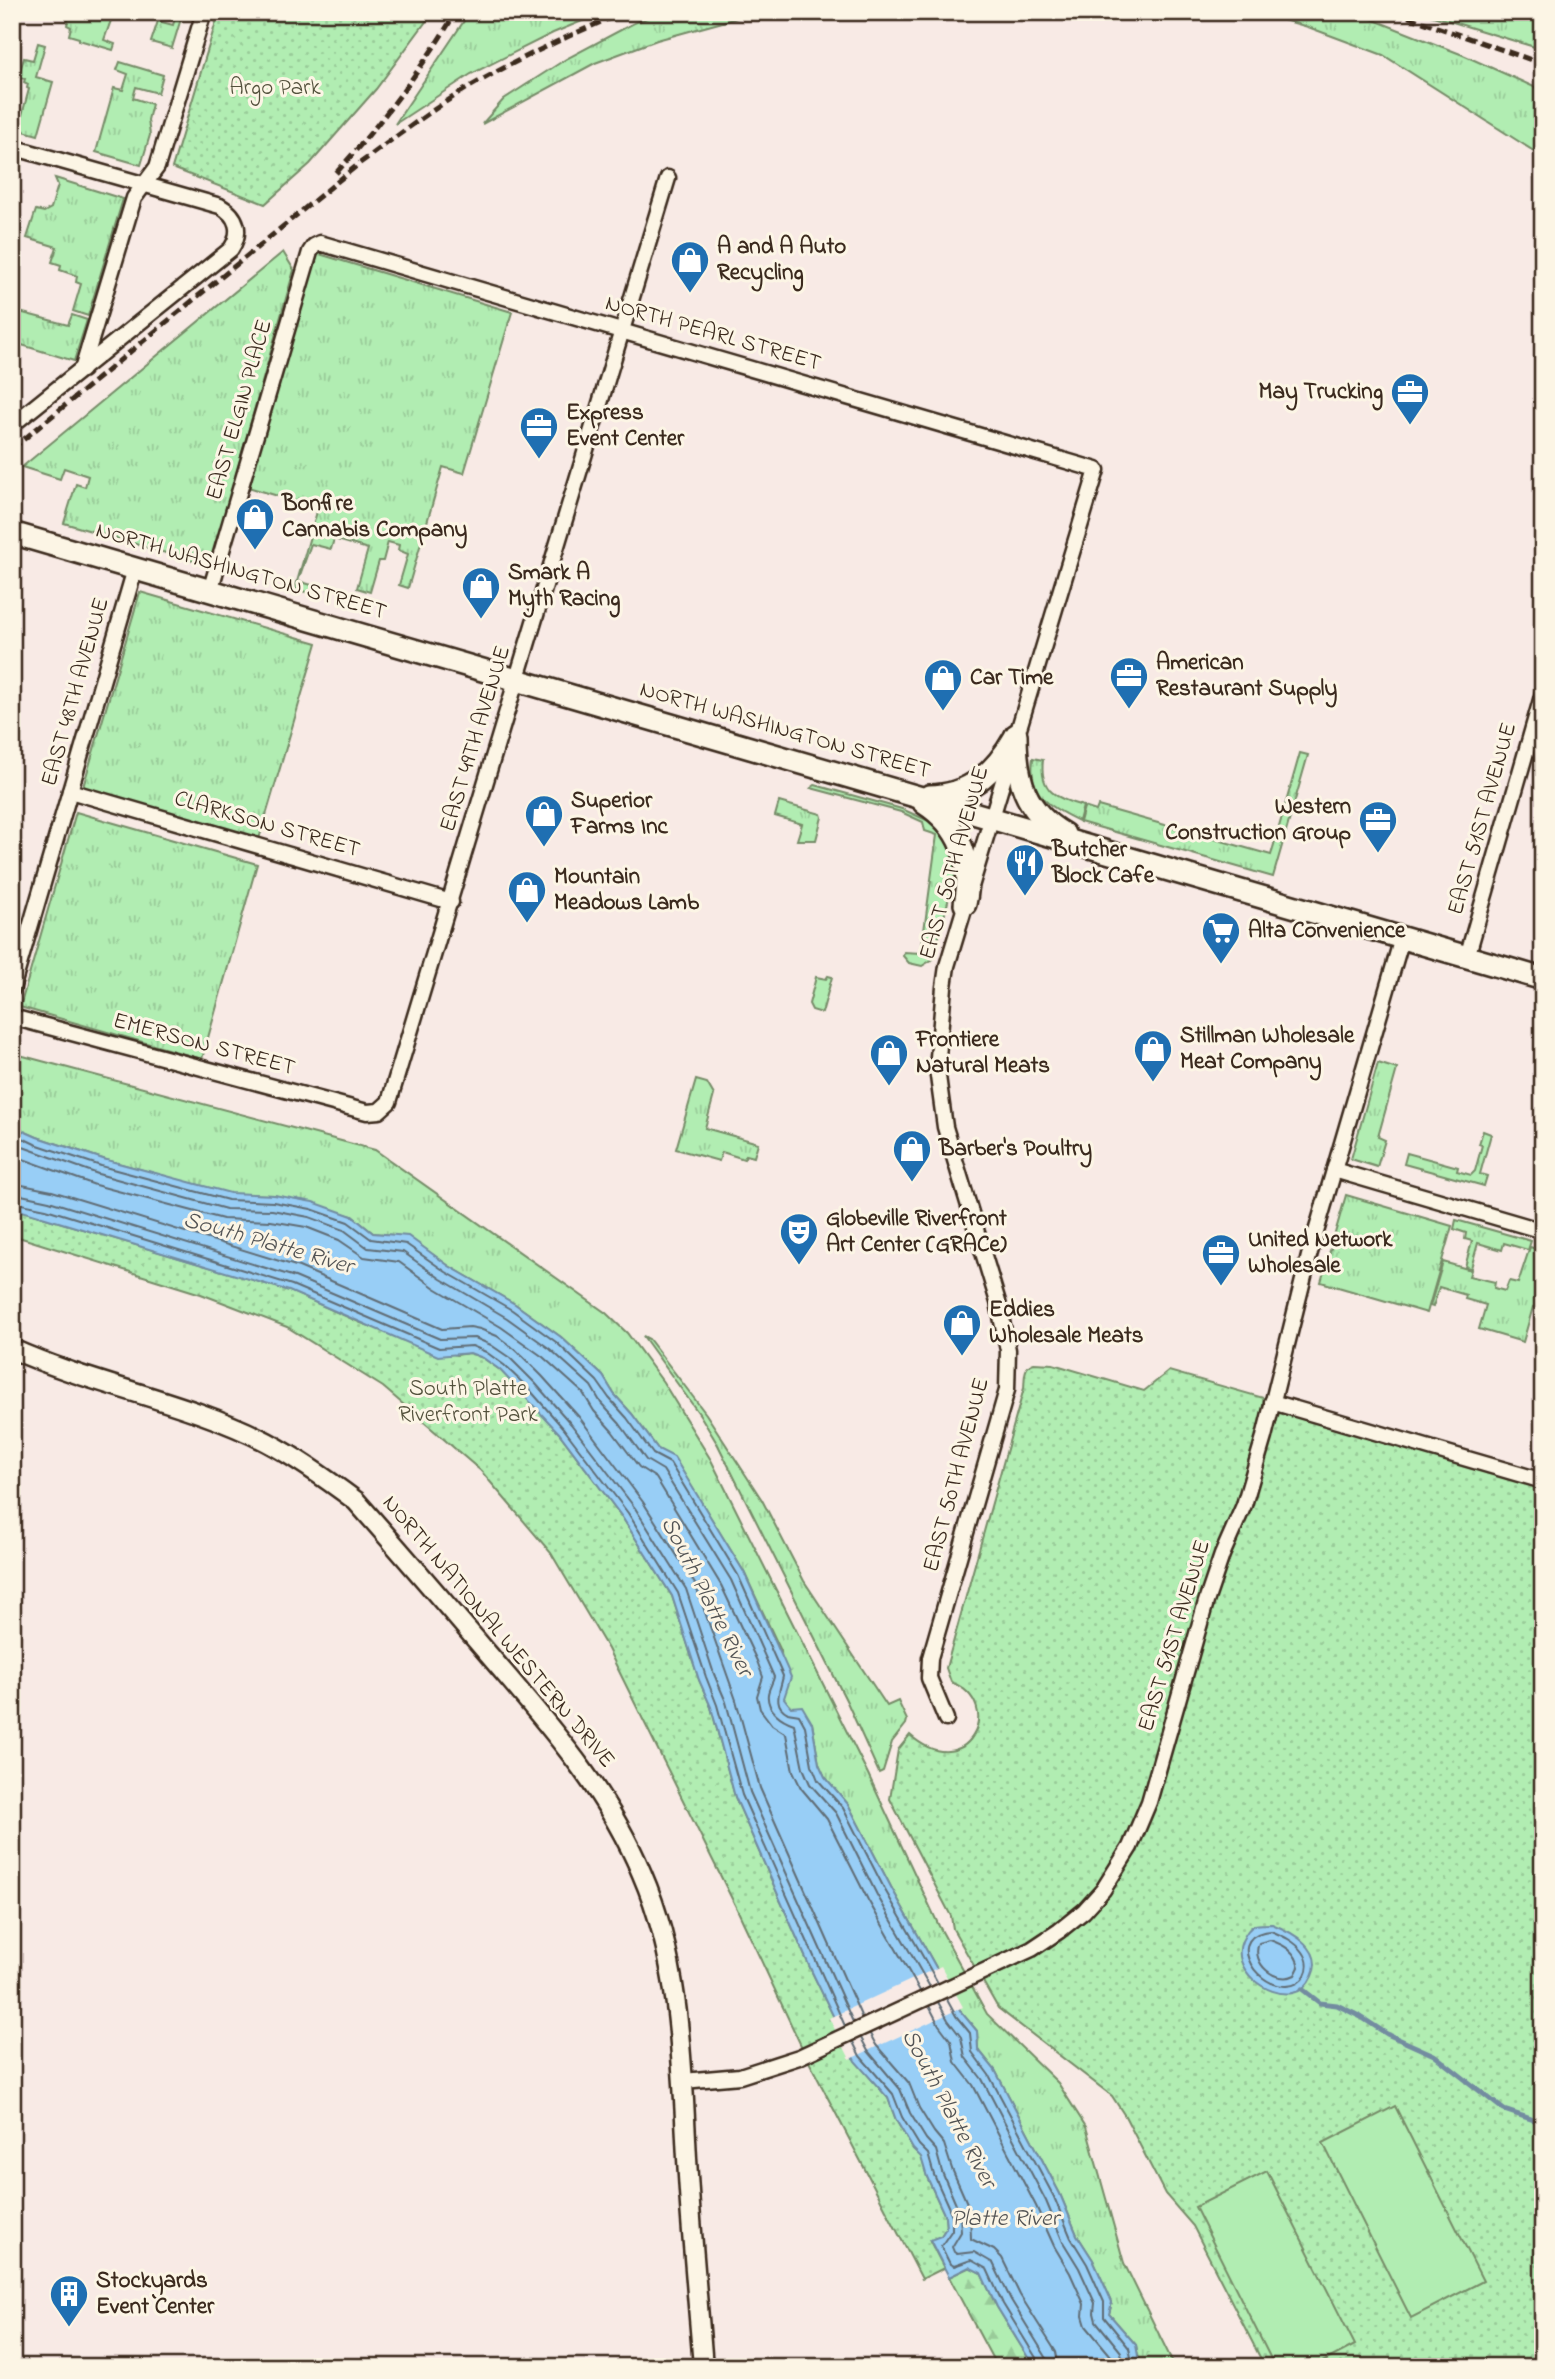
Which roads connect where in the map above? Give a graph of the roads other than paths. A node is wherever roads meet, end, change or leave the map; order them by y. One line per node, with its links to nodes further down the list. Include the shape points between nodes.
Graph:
1 (204, 12): 4 (street, via 157,167)
2 (12, 147): 4 (street)
3 (668, 178): 6 (street, EAST 49TH AVENUE)
4 (144, 185): 7 (street, via 134,198); 7 (street, via 228,210 237,224 235,242)
5 (317, 244): 6 (street, NORTH PEARL STREET); 12 (street, EAST ELGIN PLACE, via 310,252)
6 (622, 331): 9 (street, NORTH PEARL STREET); 13 (street, EAST 49TH AVENUE)
7 (82, 370): 8 (street)
8 (12, 425)
9 (1097, 470): 15 (street, EAST 50TH AVENUE)
10 (12, 533): 11 (main road, NORTH WASHINGTON STREET)
11 (135, 569): 12 (main road, NORTH WASHINGTON STREET); 16 (street, EAST 48TH AVENUE)
12 (210, 590): 13 (main road, NORTH WASHINGTON STREET)
13 (517, 680): 17 (main road, NORTH WASHINGTON STREET); 20 (street, EAST 49TH AVENUE)
14 (1543, 693): 23 (street, EAST 51ST AVENUE)
15 (1016, 735): 17 (main road, via 999,763 975,784 944,795); 18 (street, EAST 50TH AVENUE); 19 (main road, via 1017,771 1027,797 1049,824)
16 (70, 791): 20 (street, CLARKSON STREET); 25 (street, EAST 48TH AVENUE)
17 (910, 794): 18 (main road, NORTH WASHINGTON STREET); 21 (main road, via 941,815 959,840 968,870)
18 (991, 818): 19 (main road, NORTH WASHINGTON STREET); 21 (street, EAST 50TH AVENUE)
19 (1087, 846): 22 (main road, NORTH WASHINGTON STREET)
20 (450, 902): 27 (street, EAST 49TH AVENUE, via 391,1098)
21 (965, 904): 33 (street, EAST 50TH AVENUE, via 947,966 937,1069 944,1127 998,1302 1008,1350 1007,1390 930,1658 929,1678)
22 (1402, 938): 23 (main road, NORTH WASHINGTON STREET); 28 (street, EAST 51ST AVENUE)
23 (1467, 957): 24 (main road, NORTH WASHINGTON STREET)
24 (1543, 979)
25 (12, 989)
26 (12, 1017): 27 (street, EMERSON STREET, via 366,1112)
27 (383, 1108)
28 (1334, 1170): 29 (street); 31 (street, EAST 51ST AVENUE)
29 (1543, 1231)
30 (12, 1349): 34 (street, NORTH NATIONAL WESTERN DRIVE, via 267,1442 356,1501 543,1718 593,1782 622,1829 659,1922 673,1984)
31 (1272, 1402): 32 (street); 34 (street, EAST 51ST AVENUE, via 1244,1506 1206,1602 1149,1802 1130,1847 1103,1890 1059,1931 1032,1948 799,2057 740,2076)
32 (1543, 1481)
33 (946, 1719)
34 (683, 2081): 35 (street, NORTH NATIONAL WESTERN DRIVE)
35 (703, 2367)

